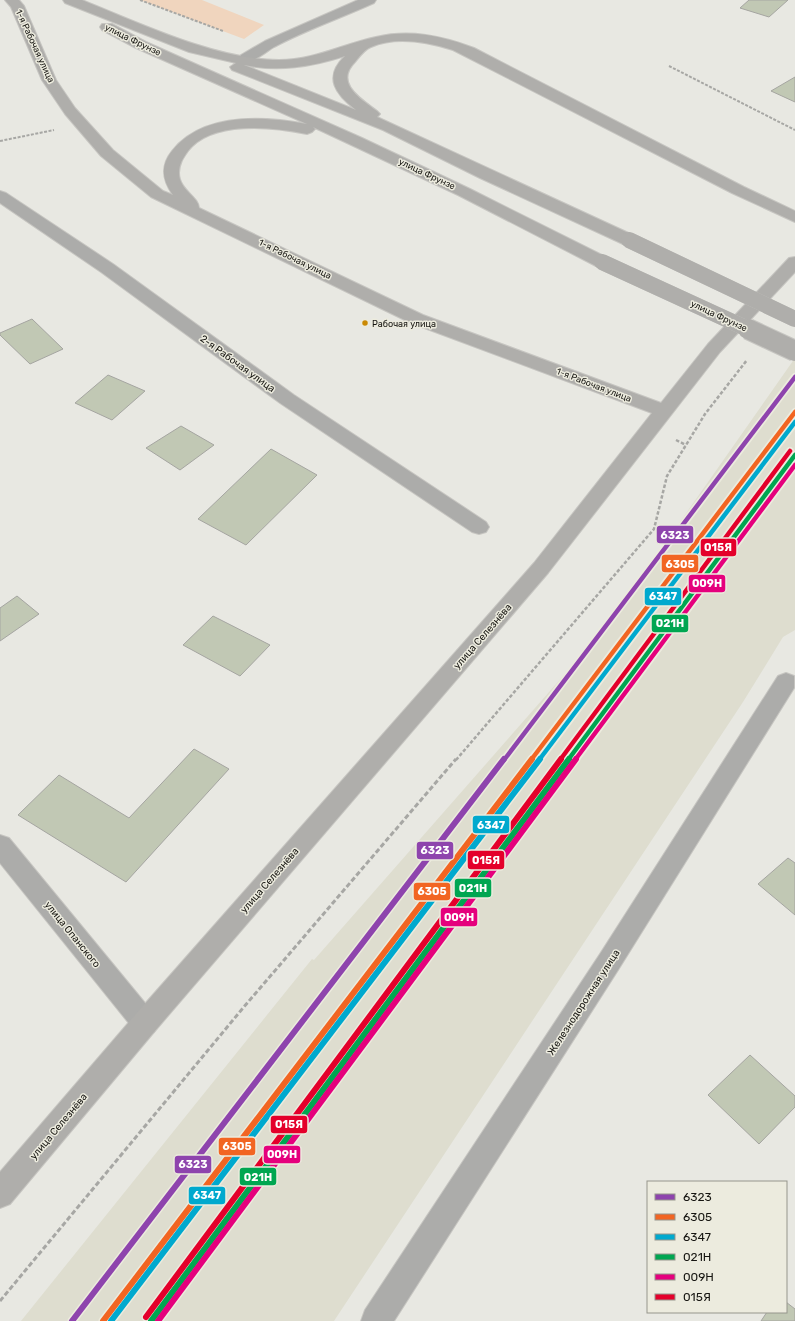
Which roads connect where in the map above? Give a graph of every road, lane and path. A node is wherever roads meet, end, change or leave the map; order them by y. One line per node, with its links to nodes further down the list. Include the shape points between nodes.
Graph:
1 (12, 0): 15 (main road, 1-я Рабочая улица, via 17,6 49,80 70,111 107,153 157,194)
2 (58, 0): 13 (main road, улица Фрунзе, via 141,45)
3 (70, 0): 5 (main road, улица Фрунзе)
4 (369, 0): 7 (street, via 270,44)
5 (180, 44): 6 (main road, via 248,61 289,64 318,60); 9 (main road, улица Фрунзе)
6 (362, 46): 9 (main road, via 344,66 340,82 350,98); 16 (main road, via 376,41 421,38 469,51)
7 (246, 58)
8 (669, 66): 11 (path)
9 (388, 127): 18 (main road, улица Фрунзе, bridge)
10 (54, 130): 12 (path)
11 (795, 130)
12 (0, 141)
13 (357, 141): 15 (main road, via 277,123 243,123 211,131 185,145 172,163 170,173 172,182); 19 (main road, улица Фрунзе, bridge, via 602,262)
14 (0, 196): 22 (street, 2-я Рабочая улица, via 107,268 287,399)
15 (195, 211): 21 (main road, 1-я Рабочая улица, via 417,319)
16 (795, 217)
17 (795, 262): 21 (main road, улица Селезнёва, via 714,348)
18 (795, 318)
19 (795, 351)
20 (749, 357): 27 (path, via 706,414 667,476 654,529 243,1008)
21 (664, 412): 25 (main road, улица Селезнёва, via 541,568)
22 (479, 527)
23 (786, 682): 28 (street, Железнодорожная улица, via 613,956)
24 (0, 845): 25 (street, улица Опанского)
25 (145, 1023): 26 (main road, улица Селезнёва)
26 (0, 1194)
27 (0, 1301)
28 (376, 1321)

